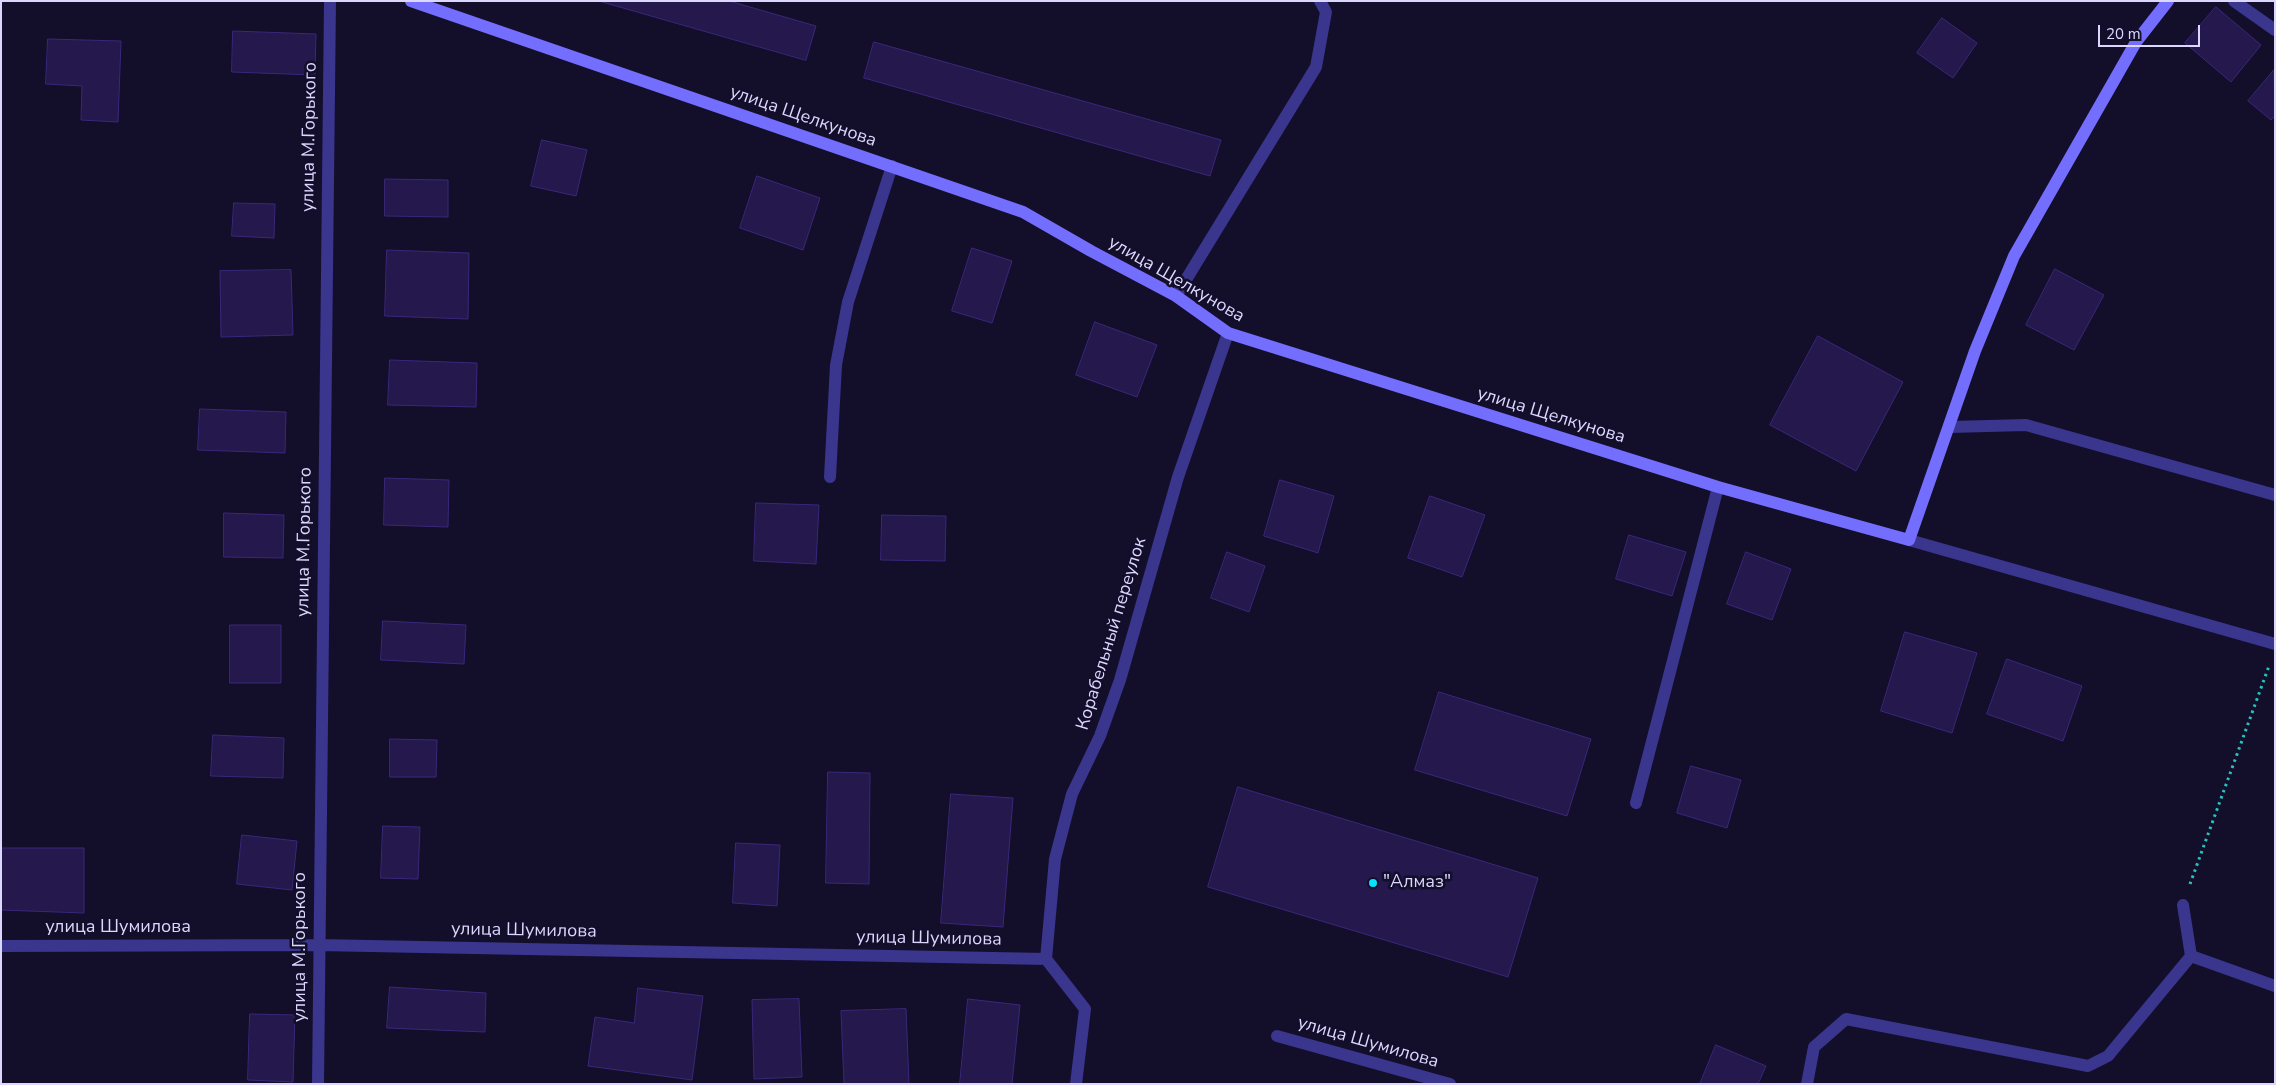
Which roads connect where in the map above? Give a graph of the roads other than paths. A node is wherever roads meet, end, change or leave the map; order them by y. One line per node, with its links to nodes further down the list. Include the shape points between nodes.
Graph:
1 (330, 1): 18 (street, улица М.Горького)
2 (411, 1): 7 (main road, улица Щелкунова)
3 (1320, 1): 8 (street, via 1326,12 1316,67)
4 (2168, 1): 10 (main road, via 2136,42 2014,256)
5 (2234, 1): 6 (street)
6 (2275, 30)
7 (892, 166): 8 (main road, улица Щелкунова, via 1023,212); 11 (street, via 848,302 836,365)
8 (1176, 296): 9 (main road, улица Щелкунова)
9 (1228, 333): 12 (main road, улица Щелкунова); 21 (street, Корабельный переулок, via 1178,477 1120,680 1100,736 1072,794 1055,859)
10 (1950, 427): 13 (street, via 2026,425); 14 (main road)
11 (830, 477)
12 (1718, 487): 14 (main road, улица Щелкунова); 16 (street)
13 (2275, 495)
14 (1909, 540): 15 (street)
15 (2275, 644)
16 (1636, 803)
17 (2183, 905): 20 (street)
18 (318, 945): 19 (street, улица Шумилова); 21 (street, улица Шумилова); 24 (street, улица М.Горького)
19 (1, 946)
20 (2191, 956): 22 (street); 27 (street, via 2108,1056 2088,1066 1846,1019 1814,1048)
21 (1046, 958): 25 (street, via 1085,1009)
22 (2275, 986)
23 (1277, 1036): 26 (street, улица Шумилова)
24 (318, 1084)
25 (1076, 1084)
26 (1450, 1084)
27 (1807, 1084)

